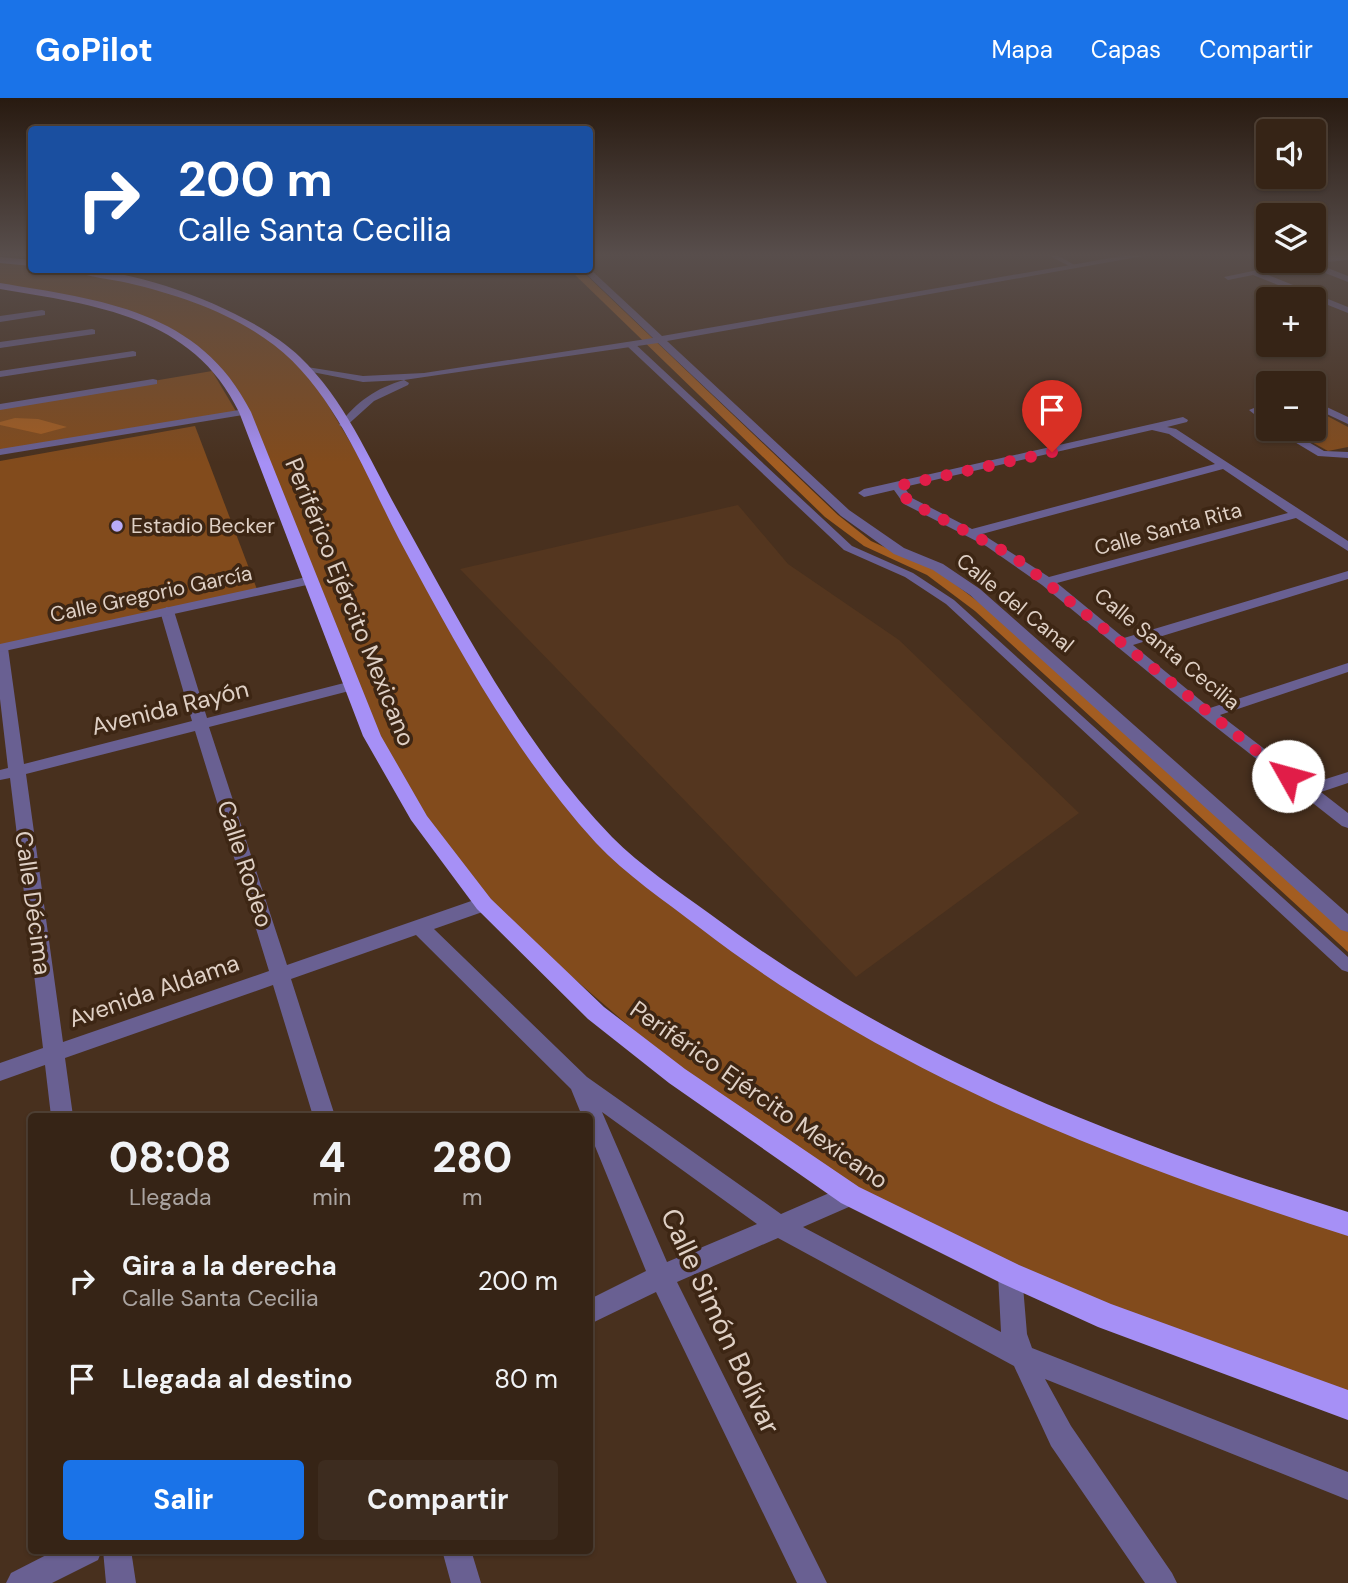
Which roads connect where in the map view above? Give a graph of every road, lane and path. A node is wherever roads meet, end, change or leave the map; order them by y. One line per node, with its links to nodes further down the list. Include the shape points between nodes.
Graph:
1 (150, 324): 16 (highway, Periférico Ejército Mexicano, via 212,362)
2 (246, 324): 10 (highway, via 281,346)
3 (647, 324): 6 (street, Calle del Canal)
4 (748, 324): 6 (street)
5 (92, 332): 8 (street)
6 (663, 339): 7 (street); 45 (street, Calle del Canal, via 845,513 899,551 938,567 975,592)
7 (630, 344): 12 (street); 47 (lane, via 848,548 909,575 950,602)
8 (0, 345)
9 (133, 354): 11 (street)
10 (307, 370): 12 (street, via 363,379); 19 (highway)
11 (0, 374)
12 (424, 376): 19 (street, via 372,396)
13 (152, 383): 14 (street)
14 (0, 407)
15 (1326, 410): 18 (street)
16 (245, 412): 22 (street); 31 (highway, Periférico Ejército Mexicano)
17 (1183, 420): 20 (street)
18 (1348, 421)
19 (344, 425): 57 (highway, via 493,694 544,767 607,843 720,935 825,1004 1060,1121 1273,1202)
20 (1154, 428): 24 (street, via 1172,431); 25 (street)
21 (1299, 441): 23 (street, via 1322,454)
22 (0, 452)
23 (1348, 455)
24 (1226, 465): 27 (street); 28 (street)
25 (898, 486): 26 (street); 28 (street, Calle Santa Cecilia, via 908,501)
26 (864, 493)
27 (1299, 514): 29 (street); 32 (street, Calle Santa Rita)
28 (970, 533): 32 (street, Calle Santa Cecilia, via 1013,556)
29 (1348, 547)
30 (1348, 575): 34 (street)
31 (311, 580): 33 (street, Calle Gregorio García); 37 (highway, Periférico Ejército Mexicano)
32 (1047, 582): 34 (street, Calle Santa Cecilia)
33 (167, 611): 35 (street, Calle Gregorio García); 39 (street, Calle Rodeo)
34 (1124, 643): 38 (street, Calle Santa Cecilia)
35 (0, 648): 40 (street, Calle Décima)
36 (1348, 667): 38 (street)
37 (352, 686): 39 (street, Avenida Rayón); 44 (highway, Periférico Ejército Mexicano, via 372,736 420,820)
38 (1208, 714): 42 (street, Calle Santa Cecilia)
39 (199, 723): 40 (street, Avenida Rayón); 48 (street, Calle Rodeo)
40 (8, 773): 49 (street, Calle Décima)
41 (1348, 777): 42 (street)
42 (1308, 791): 43 (street, Calle Santa Cecilia)
43 (1348, 822)
44 (484, 904): 46 (street, Avenida Aldama); 56 (highway, Periférico Ejército Mexicano, via 596,1013 677,1076)
45 (1348, 925)
46 (421, 928): 48 (street, Avenida Aldama); 51 (street)
47 (1348, 966)
48 (281, 975): 49 (street, Avenida Aldama); 53 (street, Calle Rodeo)
49 (54, 1054): 50 (street, Avenida Aldama); 52 (street, Calle Décima)
50 (0, 1072)
51 (579, 1083): 54 (street, Calle Simón Bolívar); 58 (street)
52 (62, 1113)
53 (323, 1113)
54 (592, 1113)
55 (593, 1116): 60 (street, Calle Simón Bolívar)
56 (850, 1195): 58 (street); 59 (highway, Periférico Ejército Mexicano)
57 (1348, 1224)
58 (779, 1226): 60 (street); 62 (street)
59 (1010, 1274): 62 (street, via 1014,1334); 63 (highway, Periférico Ejército Mexicano, via 1108,1317)
60 (661, 1277): 61 (street); 71 (street, Calle Simón Bolívar)
61 (593, 1311)
62 (1023, 1357): 64 (street); 72 (street, via 1061,1436)
63 (1348, 1405)
64 (1348, 1486)
65 (80, 1554): 68 (street)
66 (117, 1554): 69 (street)
67 (457, 1554): 70 (street)
68 (20, 1583)
69 (121, 1583)
70 (466, 1583)
71 (812, 1583)
72 (1162, 1583)

